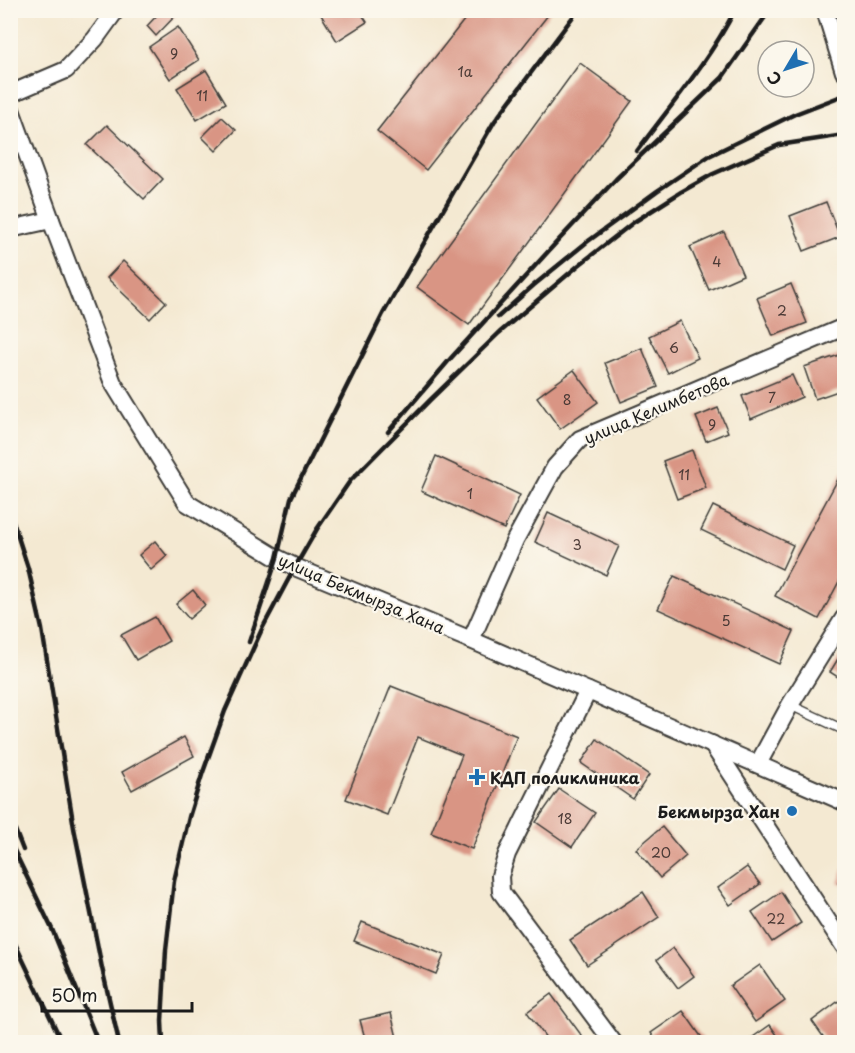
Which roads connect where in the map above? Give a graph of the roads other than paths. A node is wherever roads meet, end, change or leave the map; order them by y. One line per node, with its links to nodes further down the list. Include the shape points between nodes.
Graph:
1 (116, 10): 4 (street, via 66,70)
2 (825, 10): 3 (street)
3 (844, 72)
4 (10, 94)
5 (10, 107): 6 (street, улица Бекмырза Хана)
6 (51, 220): 7 (street); 10 (street, улица Бекмырза Хана, via 113,382 187,503 295,567)
7 (10, 228)
8 (844, 327): 10 (street, улица Келимбетова, via 580,439 555,467 515,540)
9 (844, 618): 12 (street)
10 (471, 640): 11 (street, улица Бекмырза Хана)
11 (588, 691): 14 (street, улица Бекмырза Хана); 18 (street, via 507,854 500,876 501,892)
12 (790, 705): 13 (lane); 15 (street)
13 (844, 730)
14 (712, 744): 15 (street, улица Бекмырза Хана); 17 (street)
15 (758, 764): 16 (street, улица Бекмырза Хана)
16 (844, 802)
17 (844, 946)
18 (613, 1042)

